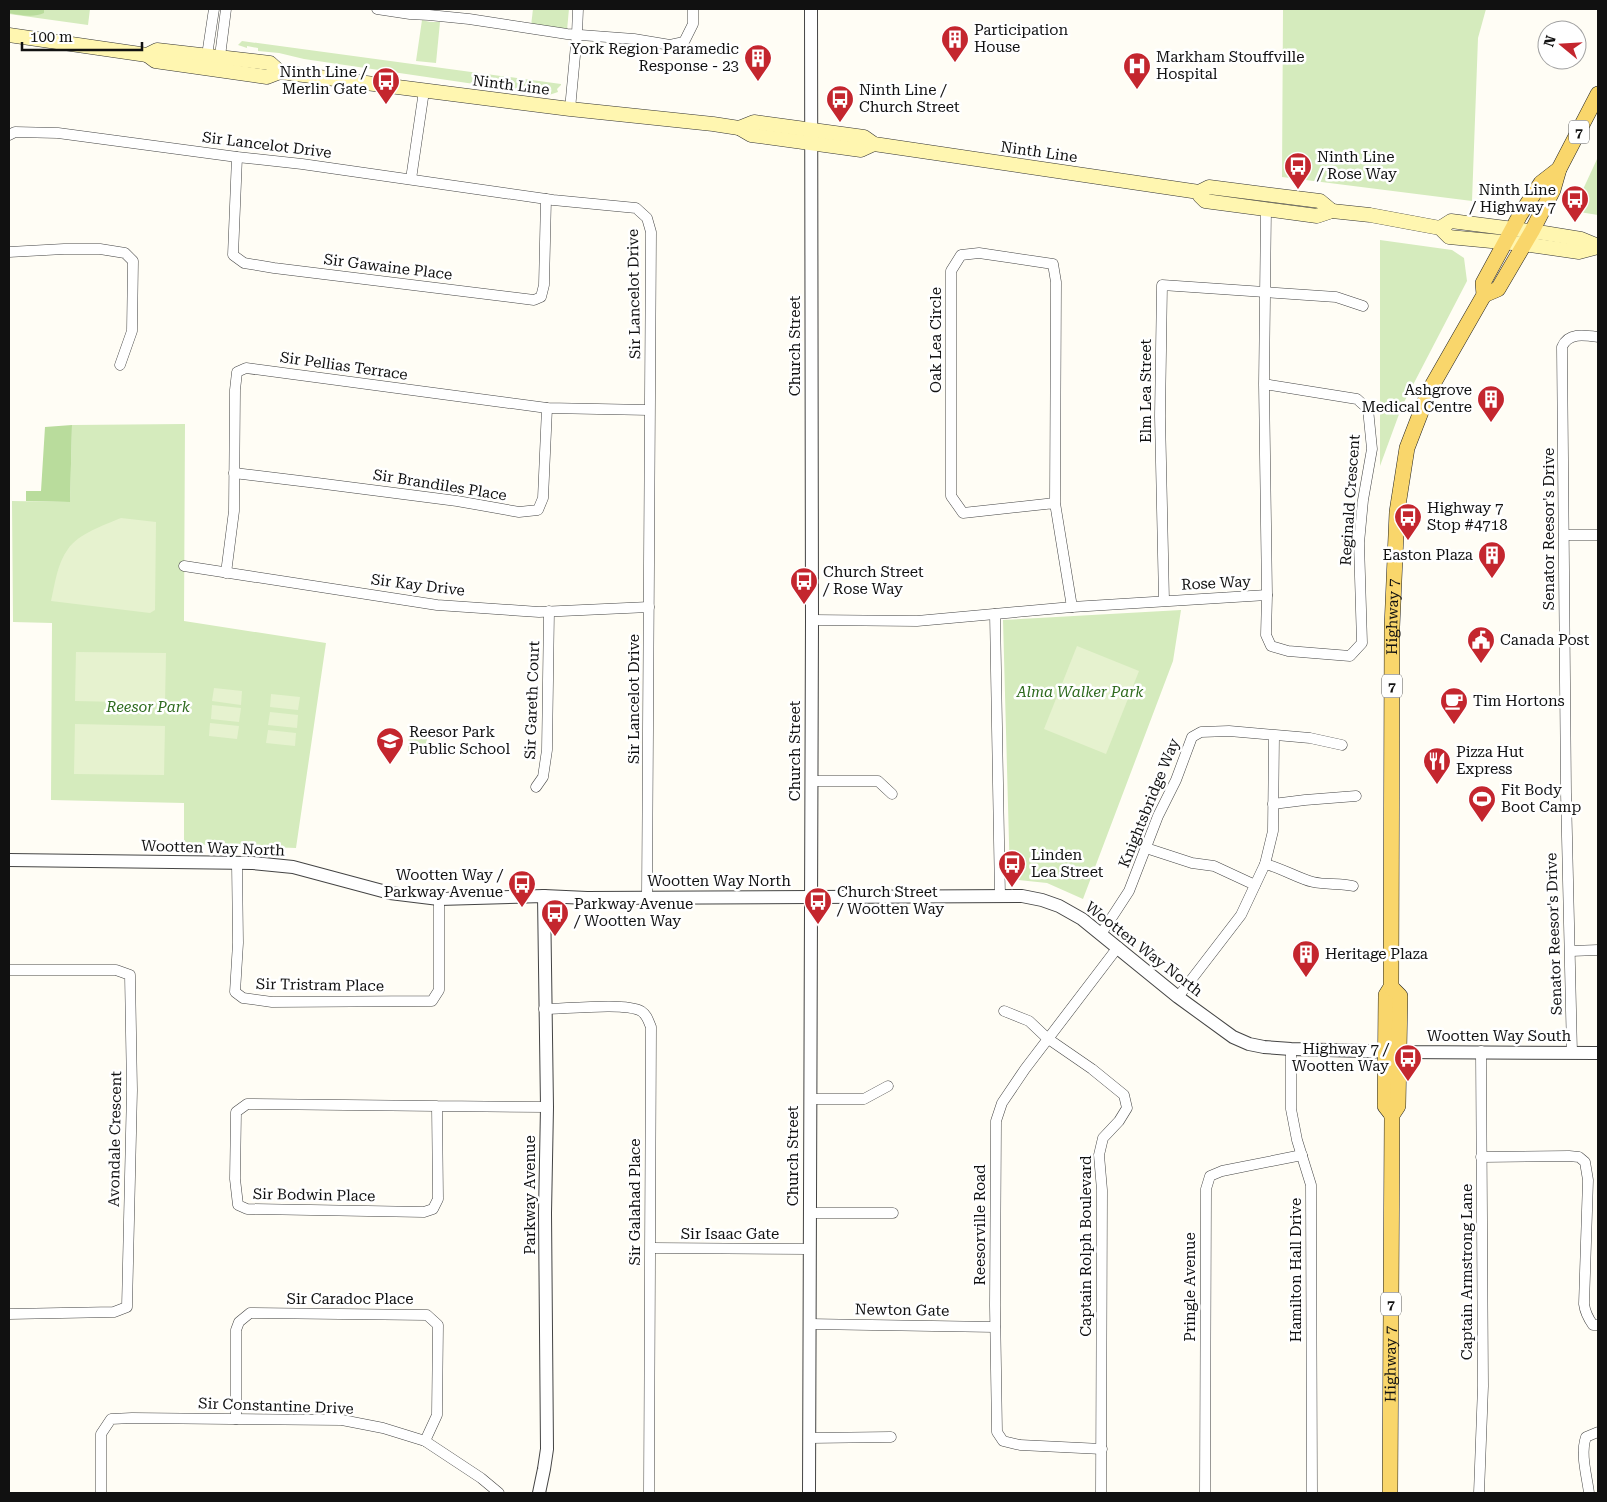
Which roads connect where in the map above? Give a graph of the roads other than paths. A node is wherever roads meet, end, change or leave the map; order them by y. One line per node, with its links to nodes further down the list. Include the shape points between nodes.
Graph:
1 (214, 9): 10 (street)
2 (226, 9): 10 (street)
3 (377, 9): 7 (street, via 410,14)
4 (578, 9): 8 (street)
5 (694, 9): 8 (street, via 693,24 684,42 670,45)
6 (811, 9): 15 (street, Church Street)
7 (430, 12): 8 (street)
8 (577, 34): 13 (street)
9 (9, 35): 10 (main road, Ninth Line, via 147,54 156,61)
10 (212, 62): 11 (main road, Ninth Line, via 267,77 280,72)
11 (424, 91): 13 (main road, Ninth Line); 21 (street)
12 (1598, 94): 20 (main road, Highway 7 / 7)
13 (570, 109): 14 (main road, Ninth Line)
14 (739, 128): 15 (main road, Ninth Line, via 754,122); 17 (main road, Ninth Line, via 750,135)
15 (811, 129): 17 (street, Church Street); 18 (main road, Ninth Line, via 864,137)
16 (9, 135): 19 (street, Sir Lancelot Drive, via 15,132 58,133)
17 (810, 143): 18 (main road, Ninth Line, via 862,150); 53 (street, Church Street)
18 (874, 144): 22 (main road, Ninth Line)
19 (237, 157): 21 (street, Sir Lancelot Drive); 23 (street, Sir Gawaine Place, via 233,255 244,263 274,268 534,300 541,296 544,285)
20 (1559, 169): 27 (main road, Highway 7 / 7, via 1541,183); 28 (main road, Highway 7 / 7, via 1553,190)
21 (411, 179): 23 (street, Sir Lancelot Drive)
22 (1199, 192): 24 (main road, Ninth Line, via 1205,201); 25 (main road, Ninth Line, via 1210,187 1320,201)
23 (546, 199): 40 (street, Sir Lancelot Drive, via 636,208 646,218 651,232)
24 (1266, 209): 25 (main road, Ninth Line, via 1317,216); 33 (street, Rose Way)
25 (1332, 211): 26 (main road, Ninth Line)
26 (1440, 228): 27 (main road, Ninth Line, via 1451,221); 29 (main road, Ninth Line, via 1449,238)
27 (1512, 229): 28 (main road, Ninth Line); 29 (main road, Highway 7 / 7)
28 (1532, 231): 30 (main road, Highway 7 / 7); 31 (main road, Ninth Line, via 1581,239)
29 (1504, 244): 30 (main road, Ninth Line); 34 (main road, Highway 7 / 7, via 1483,284)
30 (1523, 244): 31 (main road, Ninth Line, via 1580,252); 34 (main road, Highway 7 / 7, via 1498,289)
31 (1598, 246)
32 (9, 252): 37 (street, via 100,249 125,253 133,261 132,332)
33 (1265, 292): 35 (street, via 1336,297); 38 (street, Rose Way); 48 (street, Elm Lea Street, via 1162,285 1160,416)
34 (1484, 296): 83 (main road, Highway 7 / 7, via 1429,391 1407,448 1397,512 1392,627 1391,987 1400,996)
35 (1363, 306)
36 (1598, 337): 43 (street, Senator Reesor's Drive, via 1571,336 1566,338 1562,347)
37 (120, 365)
38 (1264, 384): 47 (street, Rose Way); 47 (street, Reginald Crescent, via 1357,399 1368,409 1372,449 1359,543 1362,643 1350,656 1288,651 1271,646 1266,635)
39 (547, 408): 40 (street, Sir Pellias Terrace); 41 (street, Sir Brandiles Place, via 543,498 538,510 519,512); 41 (street, Sir Pellias Terrace, via 246,368 237,372)
40 (649, 410): 49 (street, Sir Lancelot Drive)
41 (234, 474): 46 (street, Sir Pellias Terrace, via 234,511)
42 (1055, 503): 42 (street, Oak Lea Circle, via 962,513 951,496 951,271 961,255 979,253 1053,264 1056,282); 50 (street, Oak Lea Circle)
43 (1564, 535): 44 (street); 75 (street, Senator Reesor's Drive, via 1566,803)
44 (1598, 535)
45 (184, 566): 46 (street, Sir Kay Drive)
46 (226, 573): 51 (street, Sir Kay Drive, via 437,605)
47 (1267, 595): 48 (street, Rose Way)
48 (1164, 600): 50 (street, Rose Way)
49 (649, 607): 51 (street, Sir Kay Drive); 69 (street, Sir Lancelot Drive)
50 (1072, 607): 52 (street, Rose Way)
51 (549, 611): 57 (street, Sir Gareth Court, via 547,750 543,777)
52 (995, 614): 53 (street, Rose Way, via 917,621); 68 (street)
53 (812, 620): 56 (street, Church Street)
54 (1274, 736): 55 (street, Knightsbridge Way, via 1310,738); 60 (street); 61 (street, Knightsbridge Way, via 1229,731 1201,732 1192,737)
55 (1342, 745)
56 (811, 781): 58 (street, via 878,782); 70 (street, Church Street)
57 (536, 787)
58 (892, 794)
59 (1356, 796): 60 (street)
60 (1273, 804): 64 (street, via 1274,831)
61 (1146, 848): 65 (street, via 1192,863 1214,866); 72 (street, Knightsbridge Way, via 1128,892)
62 (9, 860): 63 (street, Wootten Way North)
63 (237, 863): 71 (street, Wootten Way North, via 293,867 390,893); 71 (street, Sir Tristram Place, via 235,992 243,998 272,1002 432,1001 439,990)
64 (1265, 864): 65 (street); 66 (street, via 1322,884)
65 (1255, 885): 77 (street, via 1241,915)
66 (1353, 886)
67 (544, 896): 69 (street, Wootten Way North); 71 (street, Wootten Way North); 78 (street, Parkway Avenue)
68 (1000, 896): 70 (street, Wootten Way North); 72 (street, Wootten Way North, via 1022,896 1059,906)
69 (647, 897): 70 (street, Wootten Way North)
70 (811, 897): 87 (street, Church Street)
71 (439, 898)
72 (1101, 934): 73 (street, Wootten Way North)
73 (1118, 947): 77 (street, Wootten Way North); 80 (street, Reesorville Road)
74 (1598, 950): 75 (street)
75 (1571, 951): 84 (street, Senator Reesor's Drive)
76 (9, 970): 96 (street, Avondale Crescent, via 116,970 130,975 132,1090 127,1307 114,1312)
77 (1178, 997): 81 (street, Wootten Way North, via 1233,1037 1249,1044)
78 (544, 1009): 89 (street, Parkway Avenue); 94 (street, Sir Galahad Place, via 627,1007 647,1016 651,1027)
79 (1004, 1011): 80 (street, Captain Rolph Boulevard, via 1029,1021)
80 (1047, 1038): 99 (street, Reesorville Road, via 1002,1103 996,1121); 105 (street, Captain Rolph Boulevard, via 1124,1095 1127,1108 1103,1138 1100,1155)
81 (1291, 1049): 83 (street, Wootten Way North); 90 (street, Hamilton Hall Drive, via 1290,1109)
82 (1481, 1051): 83 (street, Wootten Way South); 84 (street, Wootten Way South); 91 (street, Captain Armstrong Lane)
83 (1392, 1052): 114 (main road, Highway 7 / 7, via 1398,1106 1392,1115)
84 (1572, 1053): 85 (street, Wootten Way South)
85 (1598, 1053)
86 (888, 1086): 87 (street, via 864,1099)
87 (810, 1098): 92 (street, Church Street)
88 (437, 1106): 88 (street, Sir Bodwin Place, via 438,1199 433,1209 424,1212 253,1210 238,1205 236,1112 247,1104); 89 (street, Sir Bodwin Place)
89 (546, 1107): 108 (street, Parkway Avenue, via 546,1449)
90 (1302, 1155): 112 (street, Pringle Avenue, via 1222,1171 1210,1176 1206,1189); 113 (street, Hamilton Hall Drive, via 1311,1185)
91 (1481, 1157): 98 (street, via 1569,1156 1579,1157 1585,1162 1588,1180 1584,1304 1589,1320); 115 (street, Captain Armstrong Lane, via 1483,1386)
92 (809, 1213): 93 (street); 95 (street, Church Street)
93 (893, 1213)
94 (651, 1248): 95 (street, Sir Isaac Gate); 109 (street, Sir Galahad Place)
95 (809, 1249): 97 (street, Church Street)
96 (9, 1314)
97 (809, 1324): 99 (street, Newton Gate); 103 (street, Church Street)
98 (1598, 1325)
99 (995, 1326): 105 (street, Reesorville Road, via 997,1432 1003,1441 1020,1445)
100 (236, 1419): 104 (street, Sir Constantine Drive, via 342,1420 384,1428); 104 (street, Sir Caradoc Place, via 236,1330 239,1322 250,1313 427,1315 438,1325 437,1415); 106 (street, Sir Constantine Drive, via 111,1418 101,1434)
101 (1598, 1432): 116 (street, via 1586,1437 1585,1442)
102 (890, 1437): 103 (street)
103 (809, 1438): 110 (street, Church Street)
104 (425, 1441): 107 (street, Sir Constantine Drive)
105 (1102, 1449): 111 (street, Captain Rolph Boulevard)
106 (101, 1493)
107 (499, 1493)
108 (538, 1493)
109 (649, 1493)
110 (809, 1493)
111 (1101, 1493)
112 (1205, 1493)
113 (1312, 1493)
114 (1390, 1493)
115 (1479, 1493)
116 (1589, 1493)

